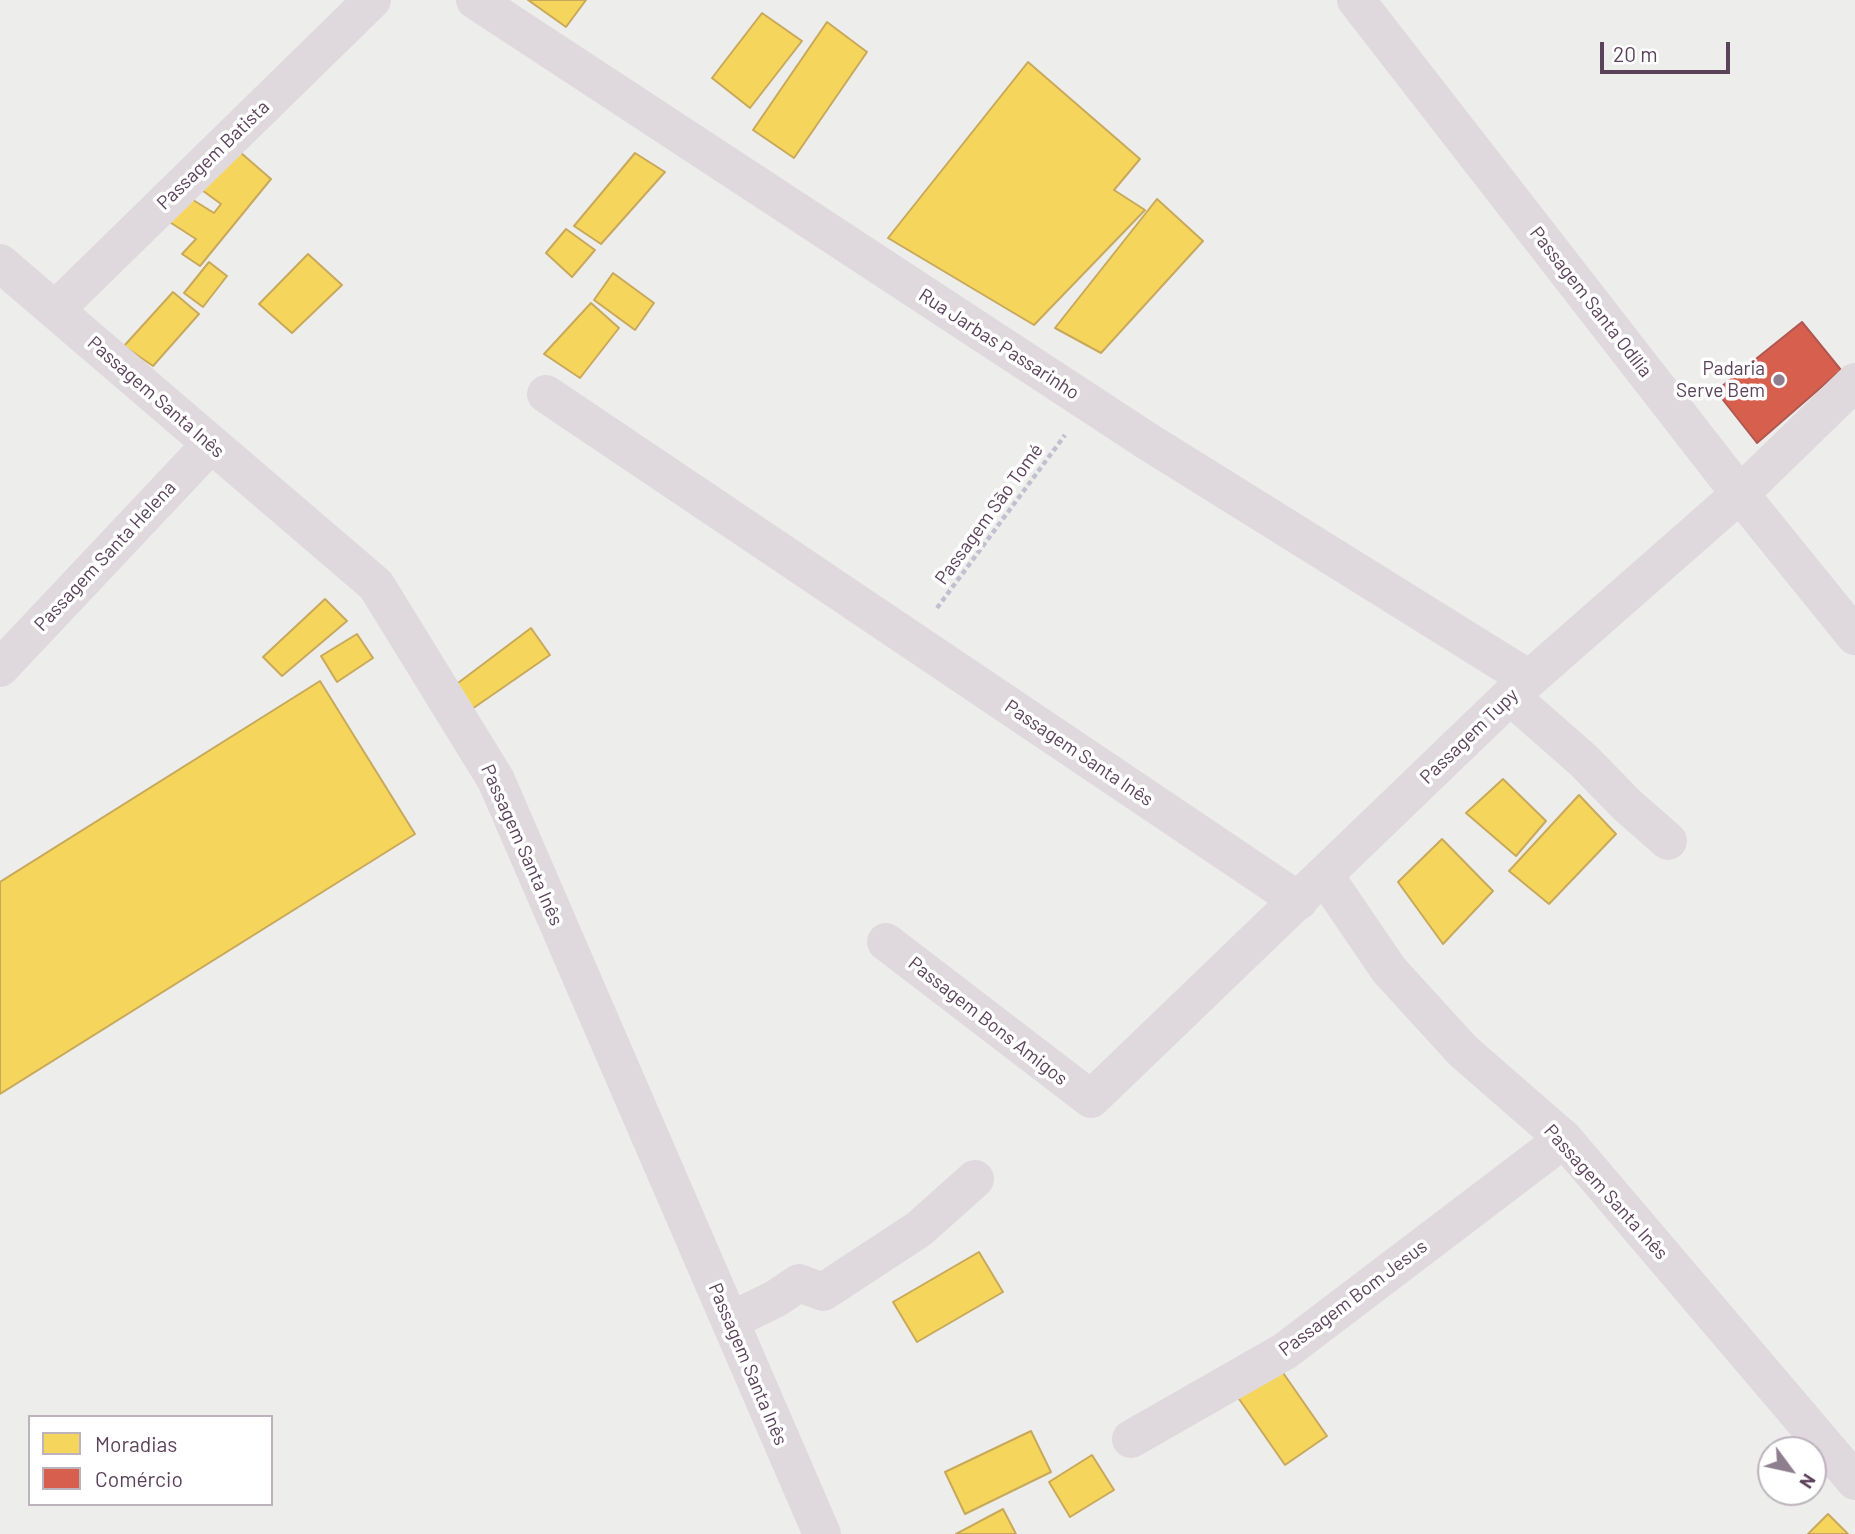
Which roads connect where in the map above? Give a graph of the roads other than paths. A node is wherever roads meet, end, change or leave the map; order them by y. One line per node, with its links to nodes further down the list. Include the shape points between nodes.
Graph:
1 (372, 0): 5 (street, Passagem Batista)
2 (475, 0): 12 (street, Rua Jarbas Passarinho)
3 (1356, 0): 9 (street, Passagem Santa Odília)
4 (0, 263): 5 (street, Passagem Santa Inês)
5 (55, 310): 8 (street, Passagem Santa Inês)
6 (1855, 382): 9 (street, Passagem Tupy)
7 (546, 394): 14 (street, Passagem Santa Inês, via 913,641)
8 (211, 444): 11 (street, Passagem Santa Helena); 19 (street, Passagem Santa Inês, via 376,584 496,780)
9 (1740, 494): 10 (street, Passagem Santa Odília); 12 (street, Passagem Tupy)
10 (1855, 636)
11 (0, 668)
12 (1520, 688): 13 (street, Rua Jarbas Passarinho, via 1583,760); 14 (street, Passagem Tupy)
13 (1668, 841)
14 (1312, 889): 16 (street, Passagem Tupy); 17 (street, Passagem Santa Inês, via 1463,1051)
15 (886, 942): 16 (street, Passagem Bons Amigos)
16 (1091, 1099)
17 (1564, 1139): 20 (street, Passagem Bom Jesus, via 1285,1351); 21 (street, Passagem Santa Inês)
18 (975, 1179): 19 (street, via 919,1229 823,1292 799,1283)
19 (730, 1321): 22 (street, Passagem Santa Inês)
20 (1131, 1439)
21 (1855, 1481)
22 (822, 1534)

